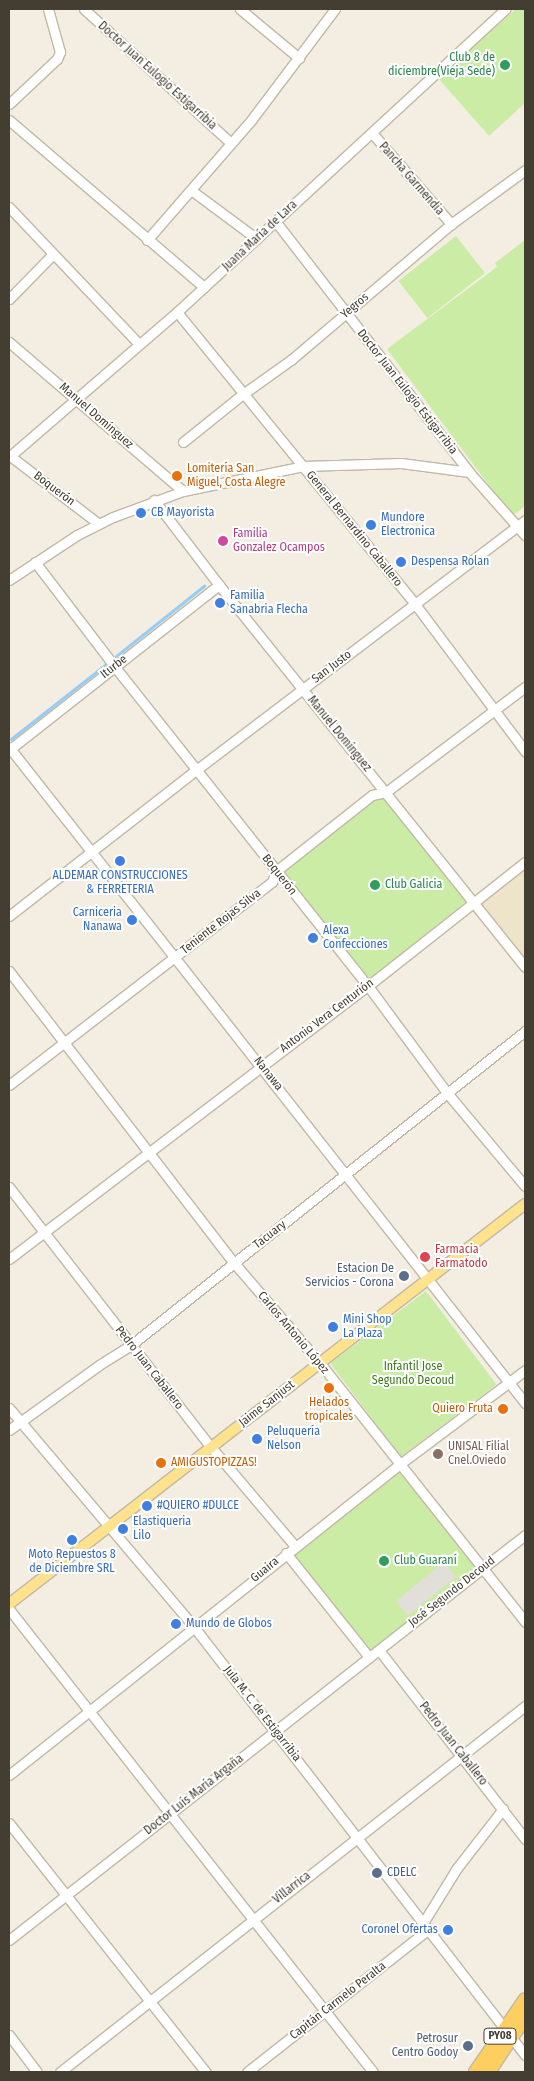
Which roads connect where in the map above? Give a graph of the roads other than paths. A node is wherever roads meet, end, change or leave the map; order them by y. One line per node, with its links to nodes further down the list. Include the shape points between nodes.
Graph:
1 (48, 9): 7 (street, via 60,52 57,59)
2 (84, 9): 10 (street, Doctor Juan Eulogio Estigarribia)
3 (240, 9): 6 (street)
4 (336, 9): 6 (street)
5 (505, 9): 9 (street, Juana María de Lara)
6 (299, 58): 10 (street)
7 (9, 104)
8 (9, 120): 17 (street)
9 (372, 133): 14 (street, Juana María de Lara); 15 (street, Pancha Garmendia)
10 (231, 143): 12 (street)
11 (525, 170): 15 (street, Yegros)
12 (191, 190): 16 (street); 17 (street)
13 (9, 208): 18 (street)
14 (276, 222): 16 (street, Juana María de Lara); 22 (street, Doctor Juan Eulogio Estigarribia)
15 (451, 224): 22 (street, Yegros)
16 (257, 239): 19 (street, Juana María de Lara)
17 (147, 240): 19 (street)
18 (53, 254): 20 (street); 24 (street)
19 (204, 287): 21 (street, Juana María de Lara)
20 (9, 299)
21 (177, 312): 24 (street, Juana María de Lara); 25 (street, General Bernardino Caballero)
22 (346, 314): 25 (street, Yegros, via 292,360); 30 (street, Doctor Juan Eulogio Estigarribia)
23 (9, 342): 26 (street, Manuel Domínguez)
24 (139, 344): 26 (street, Juana María de Lara)
25 (243, 394): 27 (street, Yegros); 29 (street, General Bernardino Caballero)
26 (76, 398): 28 (street, Juana María de Lara); 31 (street, Manuel Domínguez)
27 (183, 442)
28 (9, 456): 34 (street, Boquerón)
29 (304, 466): 30 (street, via 400,463); 31 (street); 39 (street, General Bernardino Caballero)
30 (469, 472): 33 (street, Doctor Juan Eulogio Estigarribia)
31 (183, 491): 32 (street)
32 (154, 500): 34 (street); 38 (street, Manuel Domínguez)
33 (522, 523): 35 (street, Doctor Juan Eulogio Estigarribia); 39 (street, San Justo)
34 (99, 524): 36 (street)
35 (525, 534)
36 (35, 562): 37 (street); 40 (street, Boquerón)
37 (9, 580)
38 (218, 585): 40 (street, Iturbe); 42 (street, Manuel Domínguez)
39 (415, 604): 42 (street, San Justo); 43 (street, General Bernardino Caballero)
40 (114, 667): 44 (street, Iturbe); 46 (street, Boquerón)
41 (525, 687): 43 (street, Teniente Rojas Silva)
42 (303, 689): 46 (street, San Justo); 47 (street, Manuel Domínguez)
43 (494, 710): 45 (street, General Bernardino Caballero); 47 (street, Teniente Rojas Silva)
44 (9, 748): 48 (street, Nanawa)
45 (525, 751)
46 (196, 770): 48 (street, San Justo); 50 (street, Boquerón)
47 (386, 792): 50 (street, Teniente Rojas Silva, via 372,795); 51 (street, Manuel Domínguez)
48 (92, 852): 52 (street, San Justo); 53 (street, Nanawa)
49 (525, 862): 51 (street, Antonio Vera Centurión)
50 (276, 871): 53 (street, Teniente Rojas Silva, via 272,882); 56 (street, Boquerón)
51 (474, 903): 54 (street, Manuel Domínguez); 56 (street, Antonio Vera Centurión)
52 (9, 916)
53 (176, 956): 58 (street, Teniente Rojas Silva); 59 (street, Nanawa)
54 (525, 966)
55 (9, 971): 58 (street, Carlos Antonio López)
56 (368, 986): 59 (street, Antonio Vera Centurión); 61 (street, Boquerón)
57 (525, 1031): 61 (street, Tacuary)
58 (65, 1042): 60 (street, Teniente Rojas Silva); 62 (street, Carlos Antonio López)
59 (262, 1066): 62 (street, Antonio Vera Centurión); 63 (street, Nanawa)
60 (9, 1085)
61 (448, 1094): 63 (street, Tacuary); 64 (street, Boquerón)
62 (149, 1151): 67 (street, Antonio Vera Centurión); 69 (street, Carlos Antonio López)
63 (345, 1176): 69 (street, Tacuary); 70 (street, Nanawa)
64 (525, 1186)
65 (9, 1187): 67 (street, Pedro Juan Caballero)
66 (525, 1204): 70 (main road, Jaime Sanjust)
67 (44, 1231): 68 (street, Antonio Vera Centurión); 71 (street, Pedro Juan Caballero)
68 (9, 1259)
69 (234, 1264): 71 (street, Tacuary); 72 (street, Carlos Antonio López)
70 (429, 1280): 72 (main road, Jaime Sanjust); 74 (street, Nanawa)
71 (131, 1346): 77 (street, Tacuary); 79 (street, Pedro Juan Caballero)
72 (320, 1363): 79 (main road, Jaime Sanjust); 80 (street, Carlos Antonio López)
73 (525, 1370): 74 (street, Guaira)
74 (509, 1382): 75 (street, Nanawa); 80 (street, Guaira)
75 (525, 1403)
76 (9, 1408): 77 (street, Jula M. C. de Estigarribia)
77 (20, 1422): 78 (street, Tacuary); 81 (street, Jula M. C. de Estigarribia)
78 (9, 1430)
79 (211, 1447): 81 (main road, Jaime Sanjust); 83 (street, Pedro Juan Caballero)
80 (400, 1464): 83 (street, Guaira); 85 (street, Carlos Antonio López)
81 (109, 1526): 86 (main road, Jaime Sanjust); 89 (street, Jula M. C. de Estigarribia)
82 (525, 1535): 85 (street, José Segundo Decoud)
83 (295, 1546): 84 (street, Guaira)
84 (286, 1553): 89 (street, Guaira); 91 (street)
85 (482, 1568): 88 (street, Carlos Antonio López); 90 (street, José Segundo Decoud)
86 (9, 1604)
87 (9, 1609): 93 (street)
88 (525, 1622)
89 (194, 1627): 93 (street, Guaira); 94 (street, Jula M. C. de Estigarribia)
90 (379, 1650): 91 (street, Doctor Luís María Argaña); 95 (street, Pedro Juan Caballero)
91 (369, 1657): 94 (street, Doctor Luís María Argaña)
92 (525, 1706): 95 (street, Villarrica)
93 (90, 1710): 96 (street, Guaira); 98 (street)
94 (275, 1732): 98 (street, Doctor Luís María Argaña); 100 (street, Jula M. C. de Estigarribia)
95 (462, 1756): 97 (street, Pedro Juan Caballero); 100 (street, Villarrica)
96 (9, 1775)
97 (503, 1809): 101 (street, Pedro Juan Caballero); 104 (street, Capitán Carmelo Peralta, via 457,1868)
98 (169, 1815): 102 (street, Doctor Luís María Argaña); 103 (street)
99 (9, 1823): 102 (street)
100 (357, 1838): 103 (street, Villarrica); 104 (street, Jula M. C. de Estigarribia)
101 (525, 1839)
102 (66, 1895): 105 (street, Doctor Luís María Argaña); 107 (street)
103 (252, 1919): 107 (street, Villarrica); 108 (street)
104 (426, 1926): 108 (street, Capitán Carmelo Peralta); 110 (street, Jula M. C. de Estigarribia)
105 (9, 1940)
106 (525, 1999): 110 (highway, PY08)
107 (150, 2001): 114 (street, Villarrica); 115 (street)
108 (324, 2012): 116 (street, Capitán Carmelo Peralta); 117 (street)
109 (525, 2018): 110 (highway, PY08)
110 (508, 2033): 112 (street, Jula M. C. de Estigarribia); 118 (highway, PY08); 119 (highway, PY08)
111 (9, 2035): 113 (street)
112 (525, 2055)
113 (37, 2072)
114 (60, 2072)
115 (206, 2072)
116 (247, 2072)
117 (373, 2072)
118 (475, 2072)
119 (489, 2072)

